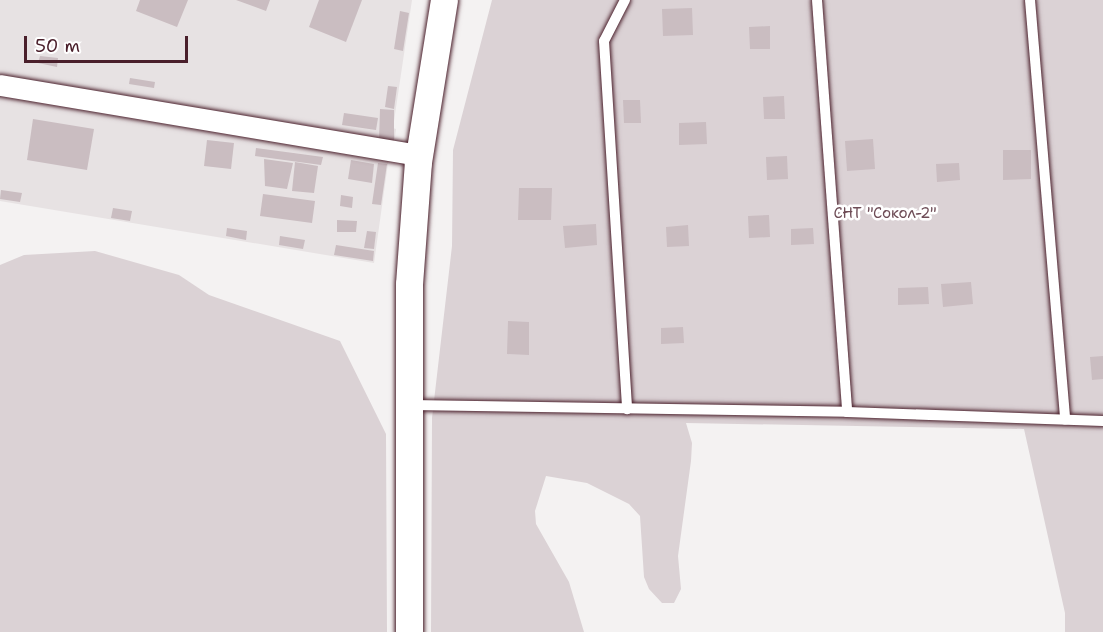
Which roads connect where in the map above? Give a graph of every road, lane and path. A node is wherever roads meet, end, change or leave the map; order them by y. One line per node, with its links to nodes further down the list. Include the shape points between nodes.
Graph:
1 (444, 0): 6 (street)
2 (625, 0): 8 (lane, via 604,41)
3 (817, 0): 9 (lane)
4 (1030, 0): 10 (lane)
5 (0, 85): 6 (street)
6 (419, 154): 7 (street, via 409,284)
7 (408, 405): 8 (lane); 12 (street)
8 (627, 409): 9 (lane)
9 (847, 412): 10 (lane)
10 (1065, 420): 11 (lane)
11 (1103, 421)
12 (409, 632)

